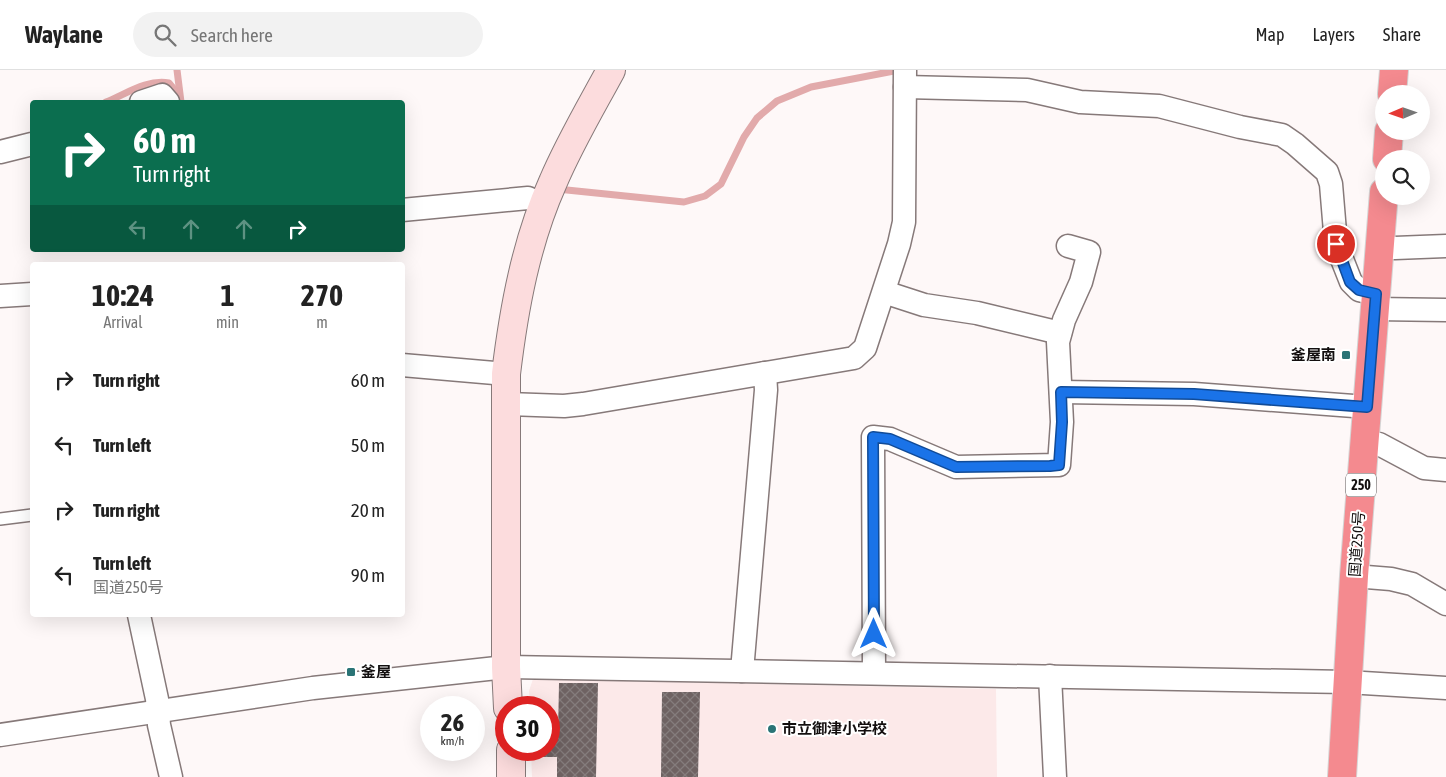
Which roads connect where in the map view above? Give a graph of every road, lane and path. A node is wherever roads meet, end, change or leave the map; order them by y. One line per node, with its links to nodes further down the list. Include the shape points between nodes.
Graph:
1 (611, 70): 9 (street)
2 (1394, 70): 4 (highway)
3 (905, 78): 15 (street, via 904,222); 18 (street, via 1027,90 1080,102 1159,106 1282,135 1327,172 1336,244 1350,282)
4 (1393, 85)
5 (146, 100): 6 (street, via 162,95)
6 (166, 100)
7 (30, 144): 8 (street)
8 (0, 152)
9 (544, 204): 11 (street, via 528,198); 23 (street, via 526,258)
10 (1383, 205): 13 (highway, 国道250号 / 250)
11 (405, 210)
12 (1068, 246): 20 (street, via 1089,252 1082,282)
13 (1379, 246): 14 (street); 18 (highway, 国道250号 / 250)
14 (1446, 246)
15 (884, 292): 20 (street, via 924,305 977,312); 22 (street, via 865,348 854,358)
16 (30, 294): 17 (street)
17 (0, 296)
18 (1375, 302): 19 (street); 26 (highway, 国道250号 / 250)
19 (1446, 310)
20 (1060, 334): 24 (street)
21 (405, 365): 23 (street)
22 (764, 373): 25 (street, via 564,406); 35 (street, via 766,390)
23 (506, 374): 25 (street)
24 (1061, 392): 26 (street, via 1194,394); 36 (street, via 1059,465 956,467 890,439 873,437)
25 (506, 404): 34 (street)
26 (1367, 407): 27 (highway, 国道250号 / 250)
27 (1364, 442): 28 (street, via 1379,444 1424,468); 31 (highway, 国道250号 / 250)
28 (1446, 470)
29 (30, 515): 30 (lane)
30 (0, 519)
31 (1354, 576): 32 (street, via 1412,584); 38 (highway, 国道250号 / 250)
32 (1446, 604)
33 (139, 617): 41 (street, via 157,698)
34 (506, 666): 35 (street); 40 (street); 41 (street, via 313,688)
35 (742, 671): 36 (street)
36 (874, 673): 37 (street)
37 (1050, 676): 38 (street); 46 (street)
38 (1347, 682): 39 (street); 47 (highway, 国道250号 / 250)
39 (1446, 688)
40 (507, 696)
41 (157, 712): 42 (street); 44 (street)
42 (0, 735)
43 (511, 761): 45 (street)
44 (171, 777)
45 (511, 777)
46 (1055, 777)
47 (1342, 777)

